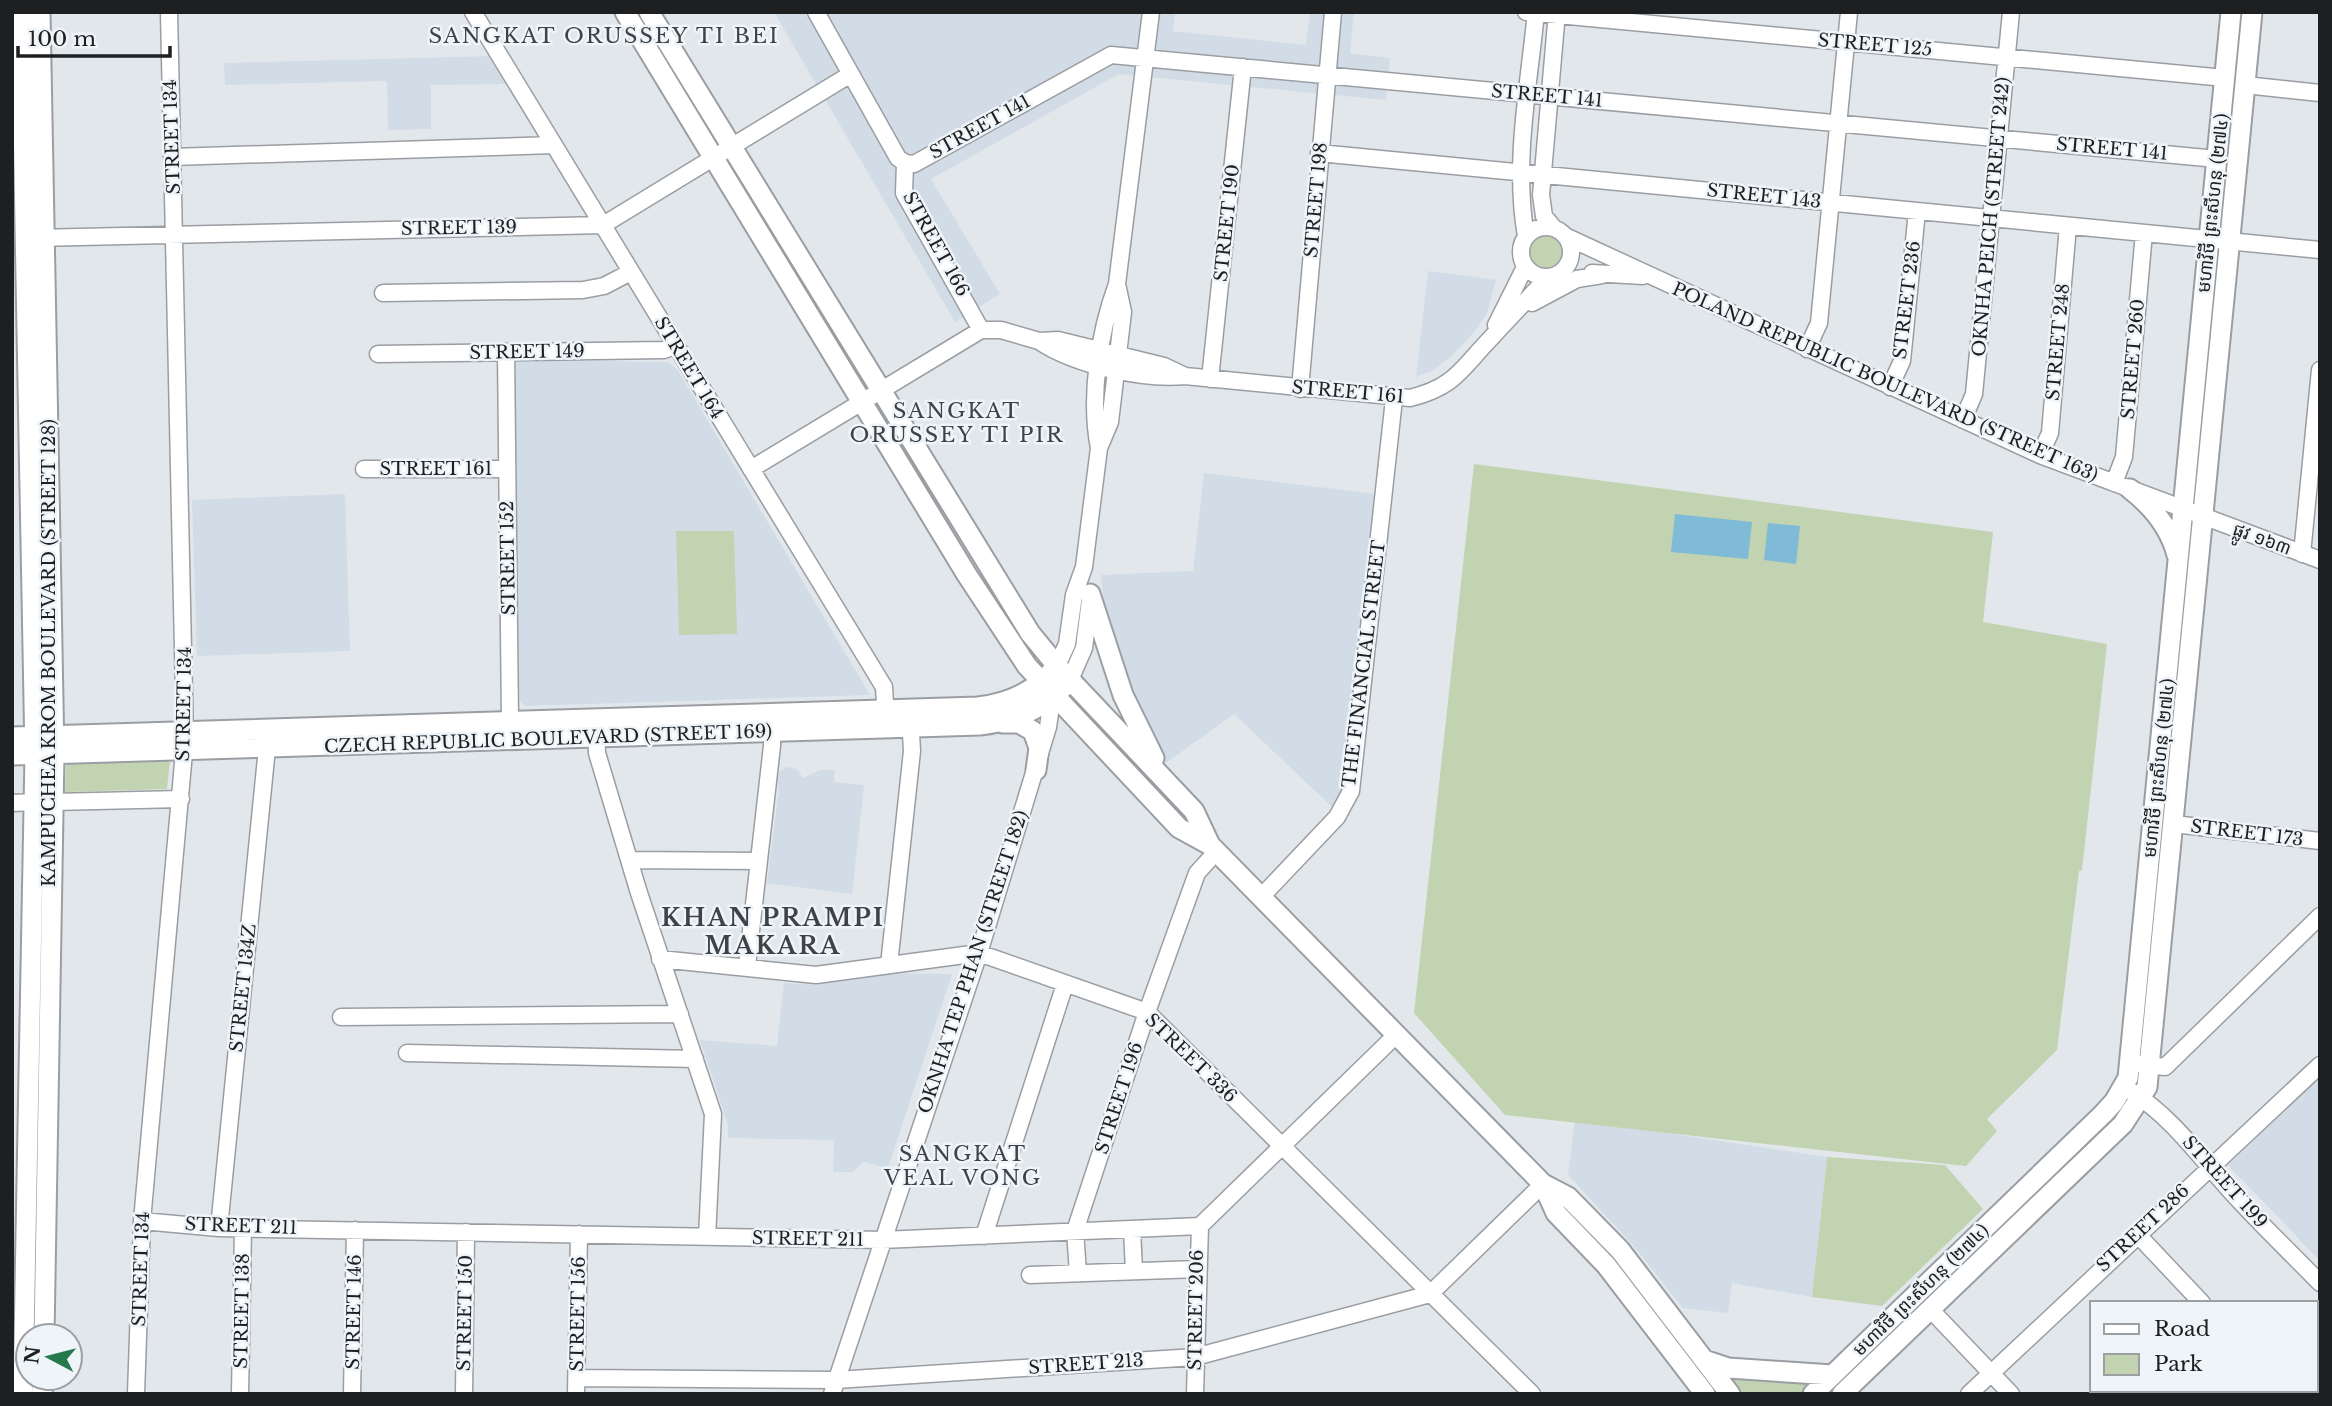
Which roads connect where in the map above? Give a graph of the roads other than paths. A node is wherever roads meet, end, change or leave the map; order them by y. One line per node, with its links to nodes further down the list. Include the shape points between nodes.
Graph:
1 (21, 12): 49 (main road, KAMPUCHEA KROM BOULEVARD (STREET 128))
2 (40, 12): 49 (main road, KAMPUCHEA KROM BOULEVARD (STREET 128))
3 (169, 12): 33 (street, STREET 134)
4 (473, 12): 30 (street, STREET 164)
5 (625, 12): 34 (main road)
6 (649, 12): 31 (main road)
7 (816, 12): 21 (street)
8 (1151, 12): 18 (street)
9 (1333, 12): 22 (street, STREET 198)
10 (1526, 12): 15 (street, STREET 125)
11 (1849, 12): 17 (street)
12 (2011, 12): 19 (street, OKNHA PEICH (STREET 242))
13 (2231, 12): 23 (main road, មហាវិថី ព្រះសីហនុ (២៧៤))
14 (2252, 12): 24 (main road, មហាវិថី ព្រះសីហនុ (២៧៤))
15 (1536, 13): 16 (street, STREET 125); 25 (street)
16 (1557, 14): 17 (street, STREET 125); 27 (street)
17 (1846, 43): 19 (street, STREET 125); 28 (street)
18 (1145, 58): 20 (street, STREET 141); 36 (street, STREET 141, via 1111,55 914,164); 59 (street)
19 (2006, 58): 23 (street, STREET 125); 29 (street, OKNHA PEICH (STREET 242))
20 (1243, 67): 22 (street, STREET 141); 71 (street, STREET 190)
21 (851, 74): 31 (street); 36 (street)
22 (1327, 75): 25 (street, STREET 141); 32 (street, STREET 198)
23 (2225, 78): 35 (main road, មហាវិថី ព្រះសីហនុ (២៧៤))
24 (2245, 85): 26 (street); 51 (main road, មហាវិថី ព្រះសីហនុ (២៧៤))
25 (1529, 93): 27 (street, STREET 141); 37 (street)
26 (2320, 93)
27 (1550, 95): 28 (street, STREET 141); 38 (street)
28 (1839, 124): 29 (street, STREET 141); 39 (street)
29 (1998, 139): 35 (street, STREET 141); 41 (street, OKNHA PEICH (STREET 242))
30 (554, 145): 33 (street); 42 (street, STREET 164)
31 (731, 146): 34 (street); 74 (main road)
32 (1319, 153): 37 (street, STREET 143); 73 (street, STREET 198)
33 (173, 157): 46 (street, STREET 134)
34 (713, 157): 42 (street); 76 (main road)
35 (2217, 159): 50 (main road, មហាវិថី ព្រះសីហនុ (២៧៤))
36 (905, 163): 62 (street, STREET 166, via 904,193)
37 (1521, 173): 38 (street, STREET 143); 47 (street)
38 (1542, 175): 39 (street, STREET 143); 44 (street, via 1541,206)
39 (1832, 203): 40 (street, STREET 143); 65 (street, via 1819,323)
40 (1917, 211): 41 (street, STREET 143); 72 (street, STREET 236, via 1902,361)
41 (1990, 218): 43 (street, STREET 143); 77 (street, OKNHA PEICH (STREET 242), via 1974,394)
42 (603, 225): 46 (street, STREET 139); 55 (street, STREET 164)
43 (2068, 226): 45 (street, STREET 143); 79 (street, STREET 248, via 2050,433)
44 (1553, 228): 47 (street, via 1536,229); 48 (street)
45 (2144, 233): 50 (street, STREET 143); 84 (street, STREET 260)
46 (174, 235): 49 (street, STREET 139); 103 (street, STREET 134)
47 (1526, 236): 53 (street, via 1521,248)
48 (1567, 237): 54 (street, via 1572,253); 57 (street, POLAND REPUBLIC BOULEVARD (STREET 163))
49 (34, 238): 104 (main road, KAMPUCHEA KROM BOULEVARD (STREET 128))
50 (2209, 239): 51 (street, STREET 143); 85 (main road, មហាវិថី ព្រះសីហនុ (២៧៤))
51 (2230, 241): 52 (street, STREET 143); 86 (main road, មហាវិថី ព្រះសីហនុ (២៧៤))
52 (2320, 250)
53 (1525, 267): 58 (street); 63 (street, STREET 161)
54 (1566, 269): 56 (street, POLAND REPUBLIC BOULEVARD (STREET 163)); 58 (street)
55 (631, 272): 60 (street, via 604,286 583,290); 64 (street, STREET 164)
56 (1602, 275): 57 (street, POLAND REPUBLIC BOULEVARD (STREET 163)); 61 (street, via 1577,279 1551,291)
57 (1645, 276): 65 (street, POLAND REPUBLIC BOULEVARD (STREET 163))
58 (1547, 278): 61 (street, STREET 161)
59 (1117, 284): 68 (street, via 1107,312); 69 (street, via 1123,312)
60 (383, 293)
61 (1507, 321): 63 (street, STREET 161)
62 (981, 330): 68 (street, STREET 161, via 1058,340); 74 (street)
63 (1488, 340): 75 (street, STREET 161, via 1464,371 1446,384 1428,394)
64 (676, 345): 66 (street, STREET 149, via 664,350); 83 (street, STREET 164)
65 (1807, 349): 72 (street, POLAND REPUBLIC BOULEVARD (STREET 163))
66 (506, 352): 67 (street, STREET 149); 82 (street, STREET 152)
67 (378, 354)
68 (1101, 358): 69 (street, STREET 161); 78 (street, via 1094,421)
69 (1117, 363): 71 (street, STREET 161, via 1162,378); 78 (street, via 1110,422)
70 (2320, 373): 80 (street)
71 (1210, 379): 73 (street, STREET 161)
72 (1891, 387): 77 (street, POLAND REPUBLIC BOULEVARD (STREET 163))
73 (1300, 389): 75 (street, STREET 161)
74 (880, 390): 76 (street); 90 (main road)
75 (1394, 399): 117 (street, THE FINANCIAL STREET, via 1351,791 1337,817)
76 (863, 401): 83 (street); 92 (main road)
77 (1963, 420): 79 (street, POLAND REPUBLIC BOULEVARD (STREET 163))
78 (1099, 448): 91 (street)
79 (2040, 455): 84 (street, POLAND REPUBLIC BOULEVARD (STREET 163))
80 (2315, 463): 87 (street)
81 (364, 469): 82 (street, STREET 161)
82 (507, 469): 98 (street, STREET 152)
83 (751, 469): 97 (street, STREET 164, via 884,687)
84 (2122, 486): 85 (street, POLAND REPUBLIC BOULEVARD (STREET 163)); 89 (main road, via 2149,503 2173,541)
85 (2183, 509): 86 (street, POLAND REPUBLIC BOULEVARD (STREET 163)); 89 (main road, មហាវិថី ព្រះសីហនុ (២៧៤))
86 (2204, 517): 87 (street, ផ្លូវ ១៦៣); 112 (main road, មហាវិថី ព្រះសីហនុ (២៧៤))
87 (2302, 554): 88 (street, ផ្លូវ ១៦៣)
88 (2320, 560)
89 (2178, 561): 130 (main road, មហាវិថី ព្រះសីហនុ (២៧៤))
90 (987, 562): 92 (main road); 94 (main road, via 1030,633)
91 (1084, 567): 93 (street); 94 (street, via 1074,595)
92 (967, 575): 95 (main road, via 1013,648)
93 (1090, 594): 94 (street, via 1084,648); 108 (main road, via 1123,695)
94 (1064, 673): 95 (main road, CZECH REPUBLIC BOULEVARD (STREET 169)); 108 (main road)
95 (1048, 690): 96 (main road, CZECH REPUBLIC BOULEVARD (STREET 169)); 100 (main road, CZECH REPUBLIC BOULEVARD (STREET 169), via 1026,714); 107 (street, OKNHA TEP PHAN (STREET 182)); 114 (main road, via 1179,828)
96 (910, 719): 97 (main road, CZECH REPUBLIC BOULEVARD (STREET 169)); 100 (main road, CZECH REPUBLIC BOULEVARD (STREET 169)); 121 (street, via 912,751)
97 (886, 720): 99 (main road, CZECH REPUBLIC BOULEVARD (STREET 169))
98 (510, 722): 101 (main road, CZECH REPUBLIC BOULEVARD (STREET 169)); 103 (main road, CZECH REPUBLIC BOULEVARD (STREET 169))
99 (772, 723): 101 (main road, CZECH REPUBLIC BOULEVARD (STREET 169)); 116 (street)
100 (995, 723): 107 (main road, via 1019,723 1033,731 1039,748)
101 (596, 728): 105 (main road, CZECH REPUBLIC BOULEVARD (STREET 169)); 115 (street, via 597,753)
102 (12, 737): 104 (main road, CZECH REPUBLIC BOULEVARD (STREET 169))
103 (185, 741): 104 (main road, CZECH REPUBLIC BOULEVARD (STREET 169)); 105 (main road, CZECH REPUBLIC BOULEVARD (STREET 169)); 109 (street, STREET 134)
104 (45, 745): 106 (main road, CZECH REPUBLIC BOULEVARD (STREET 169)); 110 (main road, KAMPUCHEA KROM BOULEVARD (STREET 128))
105 (267, 748): 142 (street, STREET 134Z)
106 (12, 755)
107 (1036, 770): 119 (street, OKNHA TEP PHAN (STREET 182))
108 (1166, 781): 114 (main road, via 1194,811)
109 (181, 799): 110 (street); 140 (street, STREET 134)
110 (44, 802): 111 (street); 138 (main road, KAMPUCHEA KROM BOULEVARD (STREET 128)); 139 (main road, KAMPUCHEA KROM BOULEVARD (STREET 128))
111 (12, 803)
112 (2174, 824): 113 (street, STREET 173); 131 (main road, មហាវិថី ព្រះសីហនុ (២៧៤))
113 (2320, 841)
114 (1213, 849): 117 (main road); 124 (street, STREET 196, via 1197,873)
115 (630, 860): 116 (street); 120 (street)
116 (759, 860): 122 (street)
117 (1261, 897): 127 (main road)
118 (2320, 916): 131 (street, via 2165,1067)
119 (979, 953): 121 (street, STREET 336); 123 (street, STREET 336); 152 (street, OKNHA TEP PHAN (STREET 182))
120 (660, 959): 122 (street, STREET 336); 125 (street)
121 (889, 965): 122 (street, STREET 336, via 816,975)
122 (747, 967)
123 (1065, 984): 124 (street, STREET 336); 150 (street)
124 (1147, 1012): 135 (street, STREET 336); 146 (street, STREET 196)
125 (680, 1014): 126 (street); 129 (street)
126 (341, 1017)
127 (1396, 1035): 135 (street); 137 (main road)
128 (407, 1053): 129 (street)
129 (695, 1059): 151 (street, via 713,1114)
130 (2130, 1063): 131 (street); 133 (main road, មហាវិថី ព្រះសីហនុ (២៧៤))
131 (2150, 1065): 134 (main road, មហាវិថី ព្រះសីហនុ (២៧៤))
132 (2320, 1065): 136 (street, STREET 286)
133 (2124, 1087): 134 (street, STREET 199); 165 (main road, មហាវិថី ព្រះសីហនុ (២៧៤), via 2103,1114)
134 (2142, 1098): 136 (street, STREET 199); 160 (main road, មហាវិថី ព្រះសីហនុ (២៧៤), via 2123,1124)
135 (1282, 1148): 141 (street); 158 (street, STREET 336)
136 (2211, 1167): 149 (street, STREET 286); 157 (street, STREET 199)
137 (1543, 1184): 158 (street, STREET 213); 163 (main road, via 1568,1197 1620,1250); 175 (main road, via 1556,1213 1606,1265)
138 (25, 1217): 139 (main road); 168 (main road, KAMPUCHEA KROM BOULEVARD (STREET 128))
139 (46, 1217): 161 (main road, KAMPUCHEA KROM BOULEVARD (STREET 128))
140 (142, 1221): 142 (street, STREET 211); 169 (street, STREET 134)
141 (1200, 1226): 144 (street, STREET 211); 153 (street, STREET 206)
142 (219, 1228): 143 (street, STREET 211)
143 (243, 1228): 145 (street, STREET 211); 170 (street, STREET 138)
144 (1132, 1229): 146 (street, STREET 211); 154 (street)
145 (355, 1230): 147 (street, STREET 211); 171 (street, STREET 146)
146 (1075, 1231): 150 (street, STREET 211); 155 (street)
147 (466, 1232): 148 (street, STREET 211); 172 (street, STREET 150)
148 (579, 1234): 151 (street, STREET 211); 166 (street, STREET 156)
149 (2137, 1234): 159 (street); 164 (street, STREET 286)
150 (984, 1236): 152 (street, STREET 211)
151 (707, 1237): 152 (street, STREET 211)
152 (882, 1240): 167 (street, OKNHA TEP PHAN (STREET 182))
153 (1198, 1269): 154 (street); 162 (street, STREET 206)
154 (1134, 1271): 155 (street)
155 (1078, 1273): 156 (street)
156 (1030, 1275)
157 (2320, 1283)
158 (1430, 1294): 162 (street, STREET 213); 174 (street, STREET 336)
159 (2200, 1301)
160 (1930, 1309): 164 (street); 178 (main road, មហាវិថី ព្រះសីហនុ (២៧៤))
161 (44, 1322)
162 (1195, 1357): 167 (street, STREET 213); 173 (street, STREET 206)
163 (1704, 1360): 165 (main road, via 1728,1368); 176 (main road)
164 (1991, 1373): 179 (street, STREET 286); 180 (street)
165 (1832, 1374): 177 (main road, មហាវិថី ព្រះសីហនុ (២៧៤))
166 (577, 1386): 167 (street, STREET 213)
167 (834, 1387)
168 (23, 1394)
169 (136, 1394)
170 (240, 1394)
171 (352, 1394)
172 (464, 1394)
173 (1195, 1394)
174 (1532, 1394)
175 (1705, 1394)
176 (1730, 1394)
177 (1813, 1394)
178 (1842, 1394)
179 (1969, 1394)
180 (2011, 1394)

